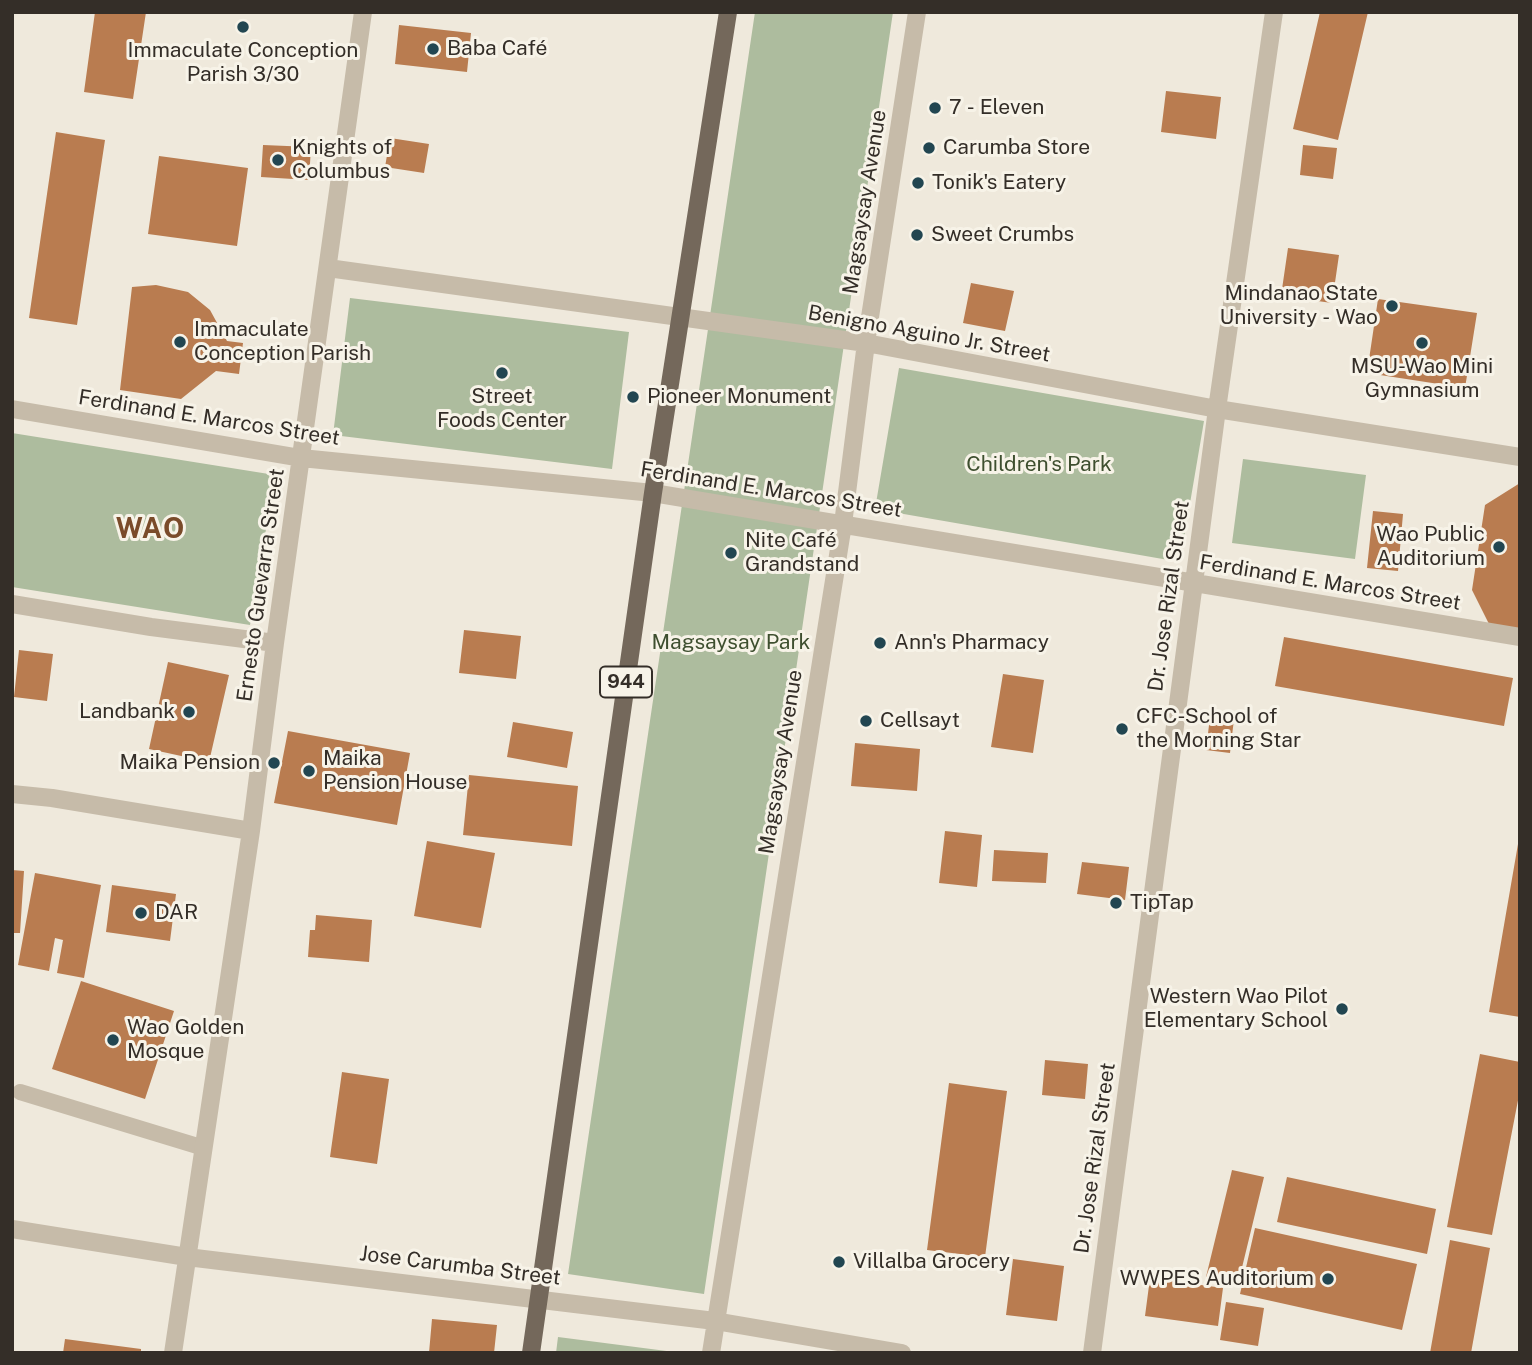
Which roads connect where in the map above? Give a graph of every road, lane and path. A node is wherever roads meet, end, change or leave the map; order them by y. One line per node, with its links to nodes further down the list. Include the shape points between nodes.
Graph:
1 (363, 12): 5 (street, Ernesto Guevarra Street)
2 (728, 12): 6 (main road, 944)
3 (917, 12): 7 (street, Magsaysay Avenue)
4 (1274, 12): 9 (street, Dr. Jose Rizal Street)
5 (328, 268): 6 (street, Benigno Aguino Jr. Street); 11 (street, Ernesto Guevarra Street)
6 (680, 317): 7 (street, Benigno Aguino Jr. Street); 12 (main road, 944)
7 (866, 343): 9 (street, Benigno Aguino Jr. Street); 13 (street, Magsaysay Avenue)
8 (12, 409): 11 (street, Ferdinand E. Marcos Street)
9 (1217, 409): 10 (street, Benigno Aguino Jr. Street); 14 (street, Dr. Jose Rizal Street)
10 (1520, 457)
11 (301, 458): 12 (street, Ferdinand E. Marcos Street); 17 (street, Ernesto Guevarra Street)
12 (653, 493): 13 (street, Ferdinand E. Marcos Street); 24 (main road, 944)
13 (843, 524): 14 (street, Ferdinand E. Marcos Street); 25 (street, Magsaysay Avenue)
14 (1193, 584): 16 (street, Ferdinand E. Marcos Street); 30 (street, Dr. Jose Rizal Street)
15 (12, 604): 17 (street)
16 (1520, 637)
17 (275, 643): 19 (street, Ernesto Guevarra Street)
18 (12, 794): 19 (street)
19 (251, 831): 21 (street, Ernesto Guevarra Street)
20 (20, 1092): 21 (lane)
21 (204, 1148): 23 (street, Ernesto Guevarra Street)
22 (12, 1229): 23 (street, Jose Carumba Street)
23 (187, 1257): 24 (street, Jose Carumba Street); 26 (street, Ernesto Guevarra Street)
24 (538, 1298): 25 (street, Jose Carumba Street); 27 (main road, 944)
25 (715, 1321): 28 (street, Magsaysay Avenue); 29 (street, Jose Carumba Street)
26 (173, 1353)
27 (531, 1353)
28 (711, 1353)
29 (902, 1353)
30 (1092, 1353)

